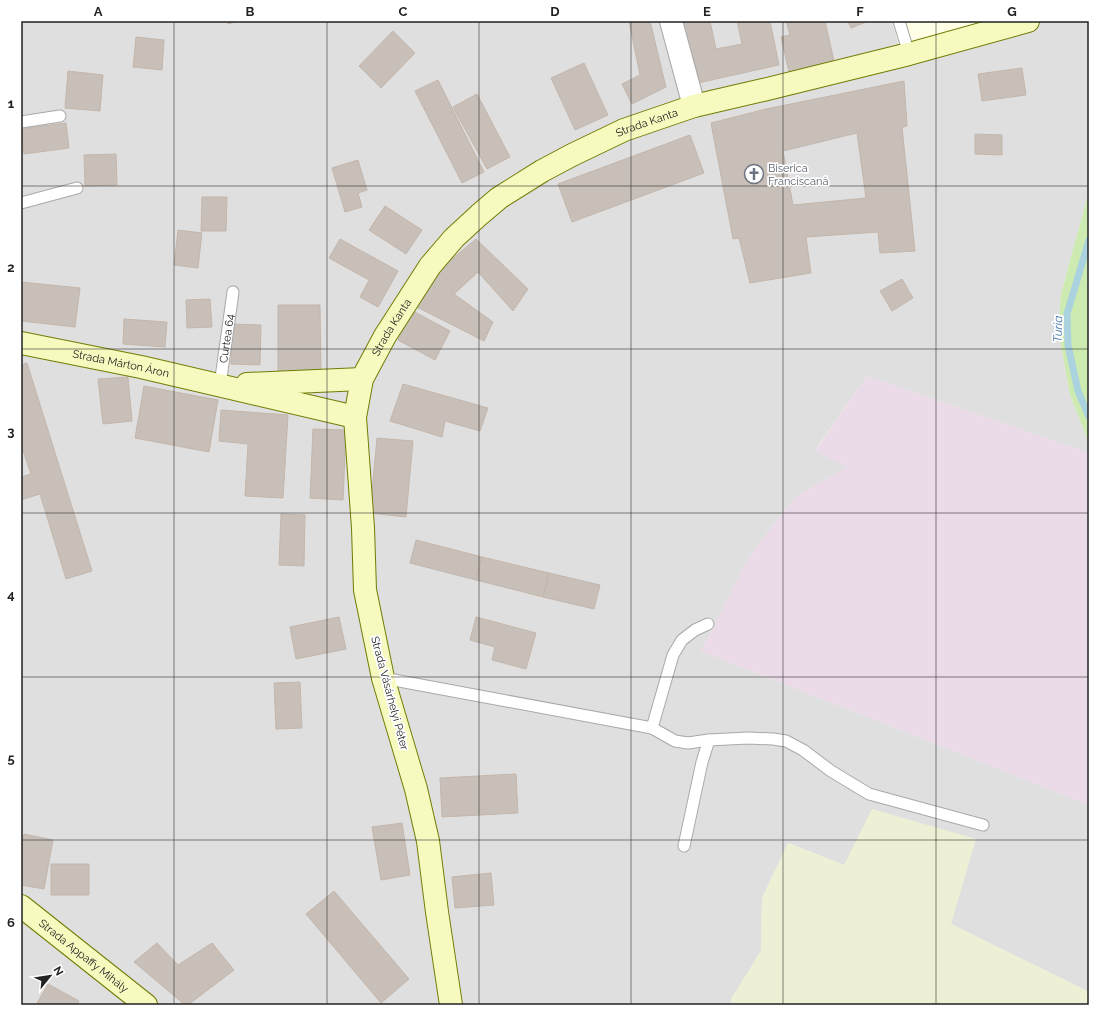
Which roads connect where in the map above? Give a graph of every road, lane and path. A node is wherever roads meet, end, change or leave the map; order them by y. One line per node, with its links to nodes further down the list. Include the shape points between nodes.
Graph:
1 (671, 21): 5 (street)
2 (899, 21): 4 (lane)
3 (1028, 21): 4 (street, Strada Kanta)
4 (908, 54): 5 (street, Strada Kanta)
5 (694, 106): 12 (street, Strada Kanta, via 624,130 542,171 499,198 454,238 430,266 385,336)
6 (60, 116): 7 (lane)
7 (21, 122)
8 (77, 188): 9 (lane)
9 (21, 203)
10 (233, 292): 13 (lane, Curtea 64)
11 (21, 343): 13 (street, Strada Márton Áron)
12 (362, 379): 13 (street, Strada Márton Áron); 14 (street, Strada Vásárhelyi Péter)
13 (220, 385): 14 (street, Strada Márton Áron)
14 (355, 417): 16 (street, Strada Vásárhelyi Péter, via 365,590)
15 (708, 624): 17 (lane, via 682,640 673,654)
16 (384, 678): 17 (lane); 23 (street, Strada Vásárhelyi Péter, via 428,841)
17 (652, 728): 18 (lane, via 675,741 688,743)
18 (709, 740): 19 (lane, via 748,738 786,741 869,794); 20 (lane)
19 (983, 825)
20 (684, 846)
21 (21, 906): 22 (street, Strada Appaffy Mihály)
22 (146, 1005)
23 (451, 1005)

